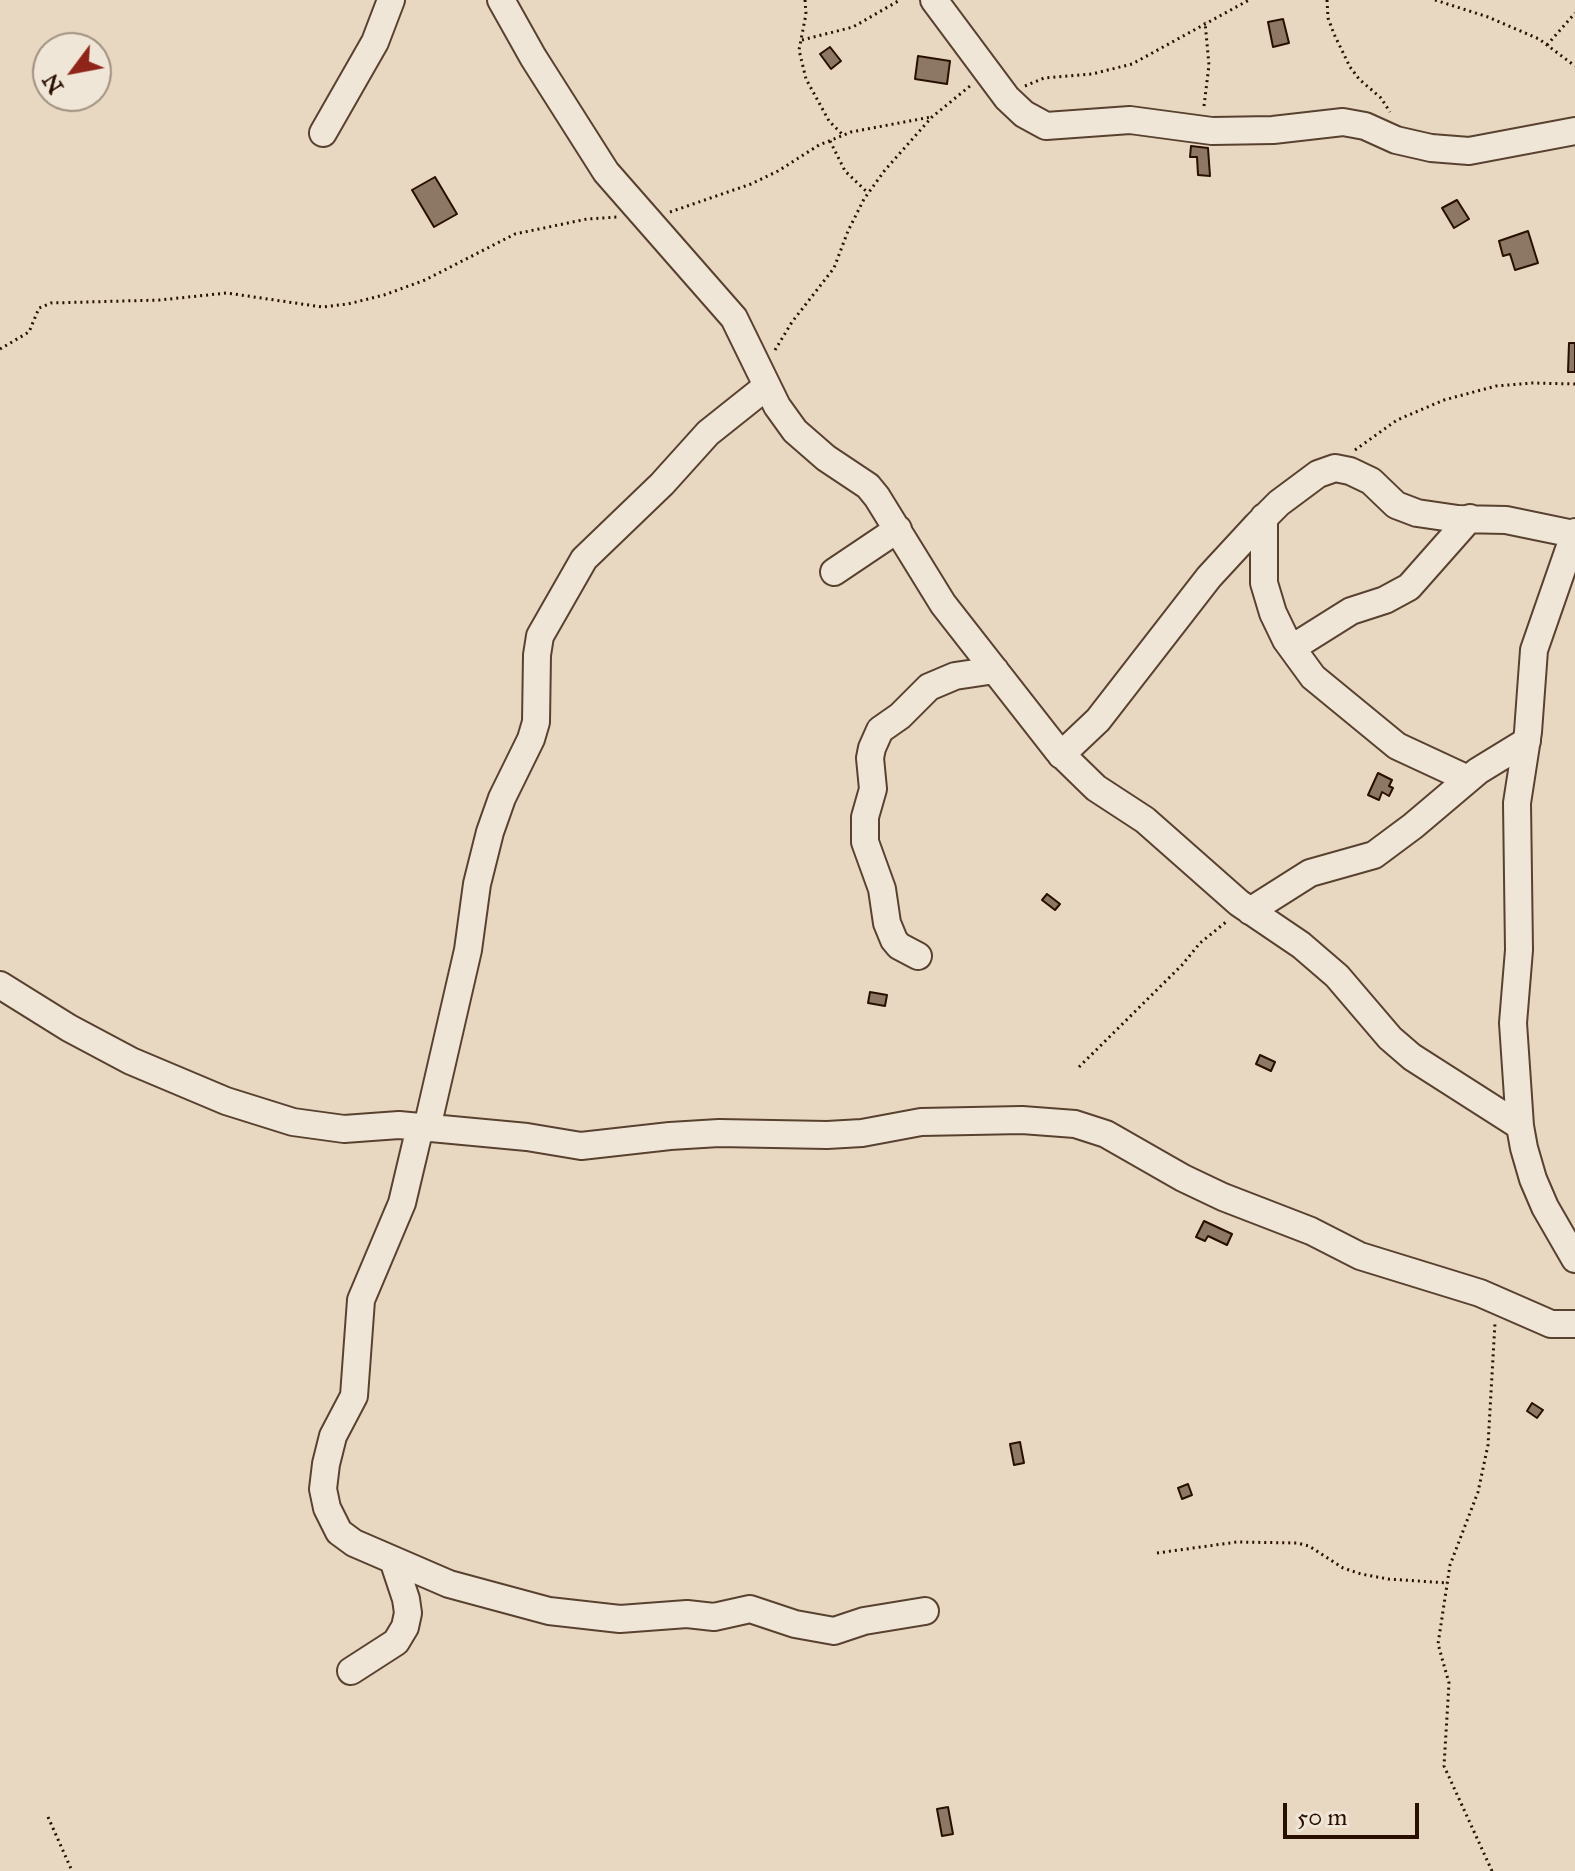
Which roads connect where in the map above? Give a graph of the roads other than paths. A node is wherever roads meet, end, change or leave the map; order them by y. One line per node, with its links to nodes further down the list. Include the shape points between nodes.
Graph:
1 (391, 0): 5 (street, via 375,42)
2 (501, 0): 6 (street, via 606,172 734,318)
3 (934, 0): 4 (street, via 1007,98 1046,126 1130,120 1201,130 1273,130 1343,122 1396,140 1469,151)
4 (1575, 131)
5 (323, 133)
6 (763, 380): 9 (street, via 795,431 868,486); 21 (street, via 584,559 540,636 536,722 490,832 468,950)
7 (1264, 517): 8 (street, via 1318,474 1335,468 1371,481 1396,505 1417,513); 12 (street, via 1264,583); 15 (street, via 1209,577 1098,720)
8 (1470, 518): 10 (street); 12 (street, via 1409,587 1351,611)
9 (898, 529): 11 (street); 13 (street, via 943,604)
10 (1574, 533): 14 (street, via 1534,650)
11 (834, 572)
12 (1292, 648): 16 (street, via 1313,677 1397,746)
13 (995, 670): 15 (street); 18 (street, via 937,681 880,730 872,748 873,789 865,842 894,940)
14 (1527, 741): 16 (street); 20 (street, via 1517,803 1519,950 1513,1023)
15 (1061, 755): 17 (street)
16 (1468, 779): 17 (street, via 1374,855 1310,873)
17 (1248, 909): 20 (street, via 1337,976 1412,1057)
18 (918, 956)
19 (0, 985): 21 (street, via 131,1061 226,1101 293,1122 344,1129)
20 (1520, 1126): 22 (street, via 1533,1179)
21 (423, 1128): 23 (street, via 581,1146 719,1133 862,1133 933,1121 1075,1124 1106,1134 1223,1197 1360,1256 1495,1298 1551,1324); 24 (street, via 402,1203 361,1300 354,1396 333,1436 323,1489 339,1532)
22 (1575, 1259)
23 (1575, 1324)
24 (393, 1560): 25 (street, via 449,1584 549,1611 620,1619 714,1617 750,1609 834,1631); 26 (street, via 406,1599 405,1627 396,1642)
25 (925, 1611)
26 (351, 1671)

